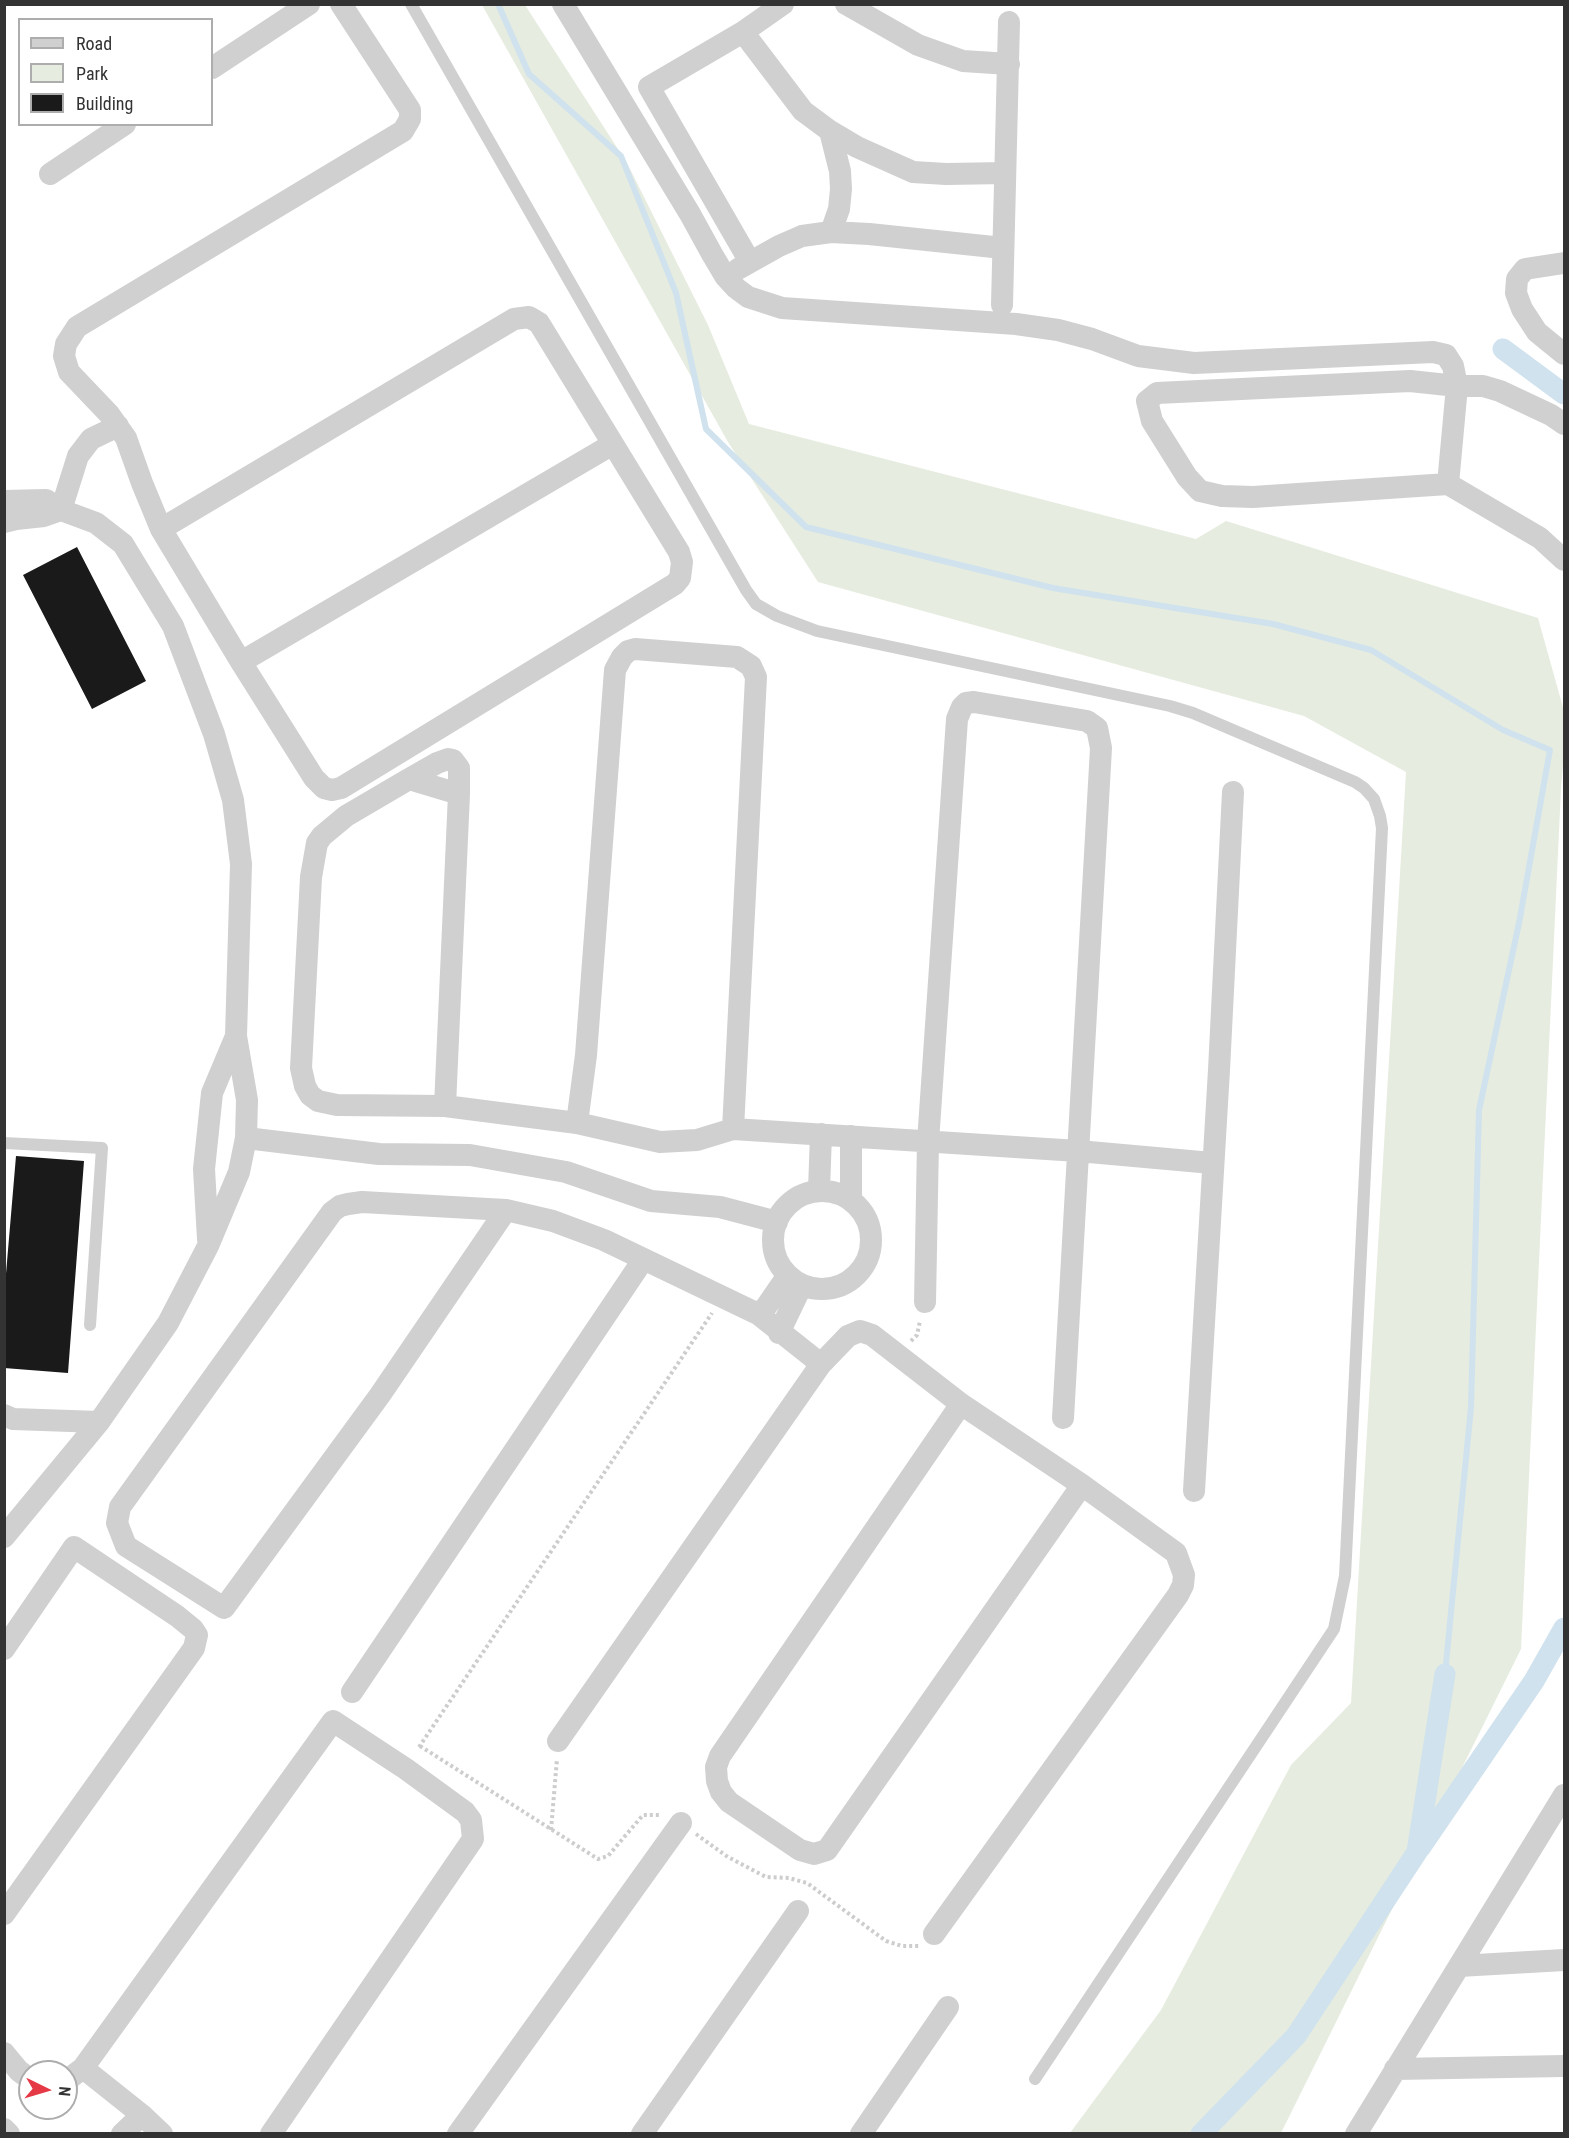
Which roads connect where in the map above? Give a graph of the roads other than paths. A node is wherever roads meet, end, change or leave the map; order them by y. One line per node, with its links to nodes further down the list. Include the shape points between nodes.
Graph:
1 (309, 4): 10 (street)
2 (341, 4): 24 (street, via 410,110 408,124 404,131 77,327 66,344 64,356 69,372)
3 (411, 4): 88 (lane, via 756,604 817,631 1193,713 1355,782 1374,799 1380,816 1382,840 1346,1576 1334,1629)
4 (563, 4): 19 (street)
5 (783, 4): 8 (street)
6 (846, 4): 9 (street, via 918,45 963,61)
7 (1009, 22): 9 (street)
8 (743, 32): 12 (street, via 803,111); 17 (street, via 649,87)
9 (1009, 64): 13 (street)
10 (213, 67)
11 (122, 126): 14 (street)
12 (830, 131): 13 (street, via 913,172); 15 (street, via 841,189)
13 (1005, 173): 16 (street)
14 (50, 174)
15 (831, 232): 16 (street); 17 (street, via 802,236)
16 (1003, 248): 20 (street)
17 (750, 262): 19 (street)
18 (1564, 263): 21 (street, via 1525,269 1517,279 1516,293 1537,332)
19 (725, 276): 22 (street, via 748,297 782,308 1016,324 1058,330 1166,361 1433,352 1446,355 1454,366)
20 (1002, 305)
21 (1564, 354)
22 (1457, 386): 23 (street, via 1483,386 1500,391); 26 (street); 26 (street, via 1410,381 1157,393 1147,401 1152,421 1200,491 1253,497)
23 (1564, 424)
24 (118, 426): 28 (street, via 91,439 78,456); 30 (street)
25 (613, 444): 30 (street, via 539,323 522,316); 32 (street); 32 (street, via 679,552 680,578 341,788 324,788 314,778)
26 (1448, 484): 31 (street, via 1540,538)
27 (4, 501): 28 (street, via 46,500)
28 (61, 510): 29 (street); 36 (street, via 96,524 123,544 173,626 214,734 233,801 241,864)
29 (4, 522)
30 (161, 528): 32 (street)
31 (1564, 560)
32 (241, 662)
33 (409, 779): 35 (street); 35 (street, via 437,763 453,760 459,768); 37 (street, via 346,816 317,843 311,877 302,1076 310,1095 328,1105)
34 (1233, 792): 46 (street)
35 (459, 794): 37 (street)
36 (236, 1036): 42 (street, via 247,1100); 51 (street, via 212,1093 204,1169)
37 (446, 1106): 38 (street)
38 (577, 1123): 39 (street, via 660,1142 697,1140); 39 (street, via 586,1054 615,670 622,657 635,650 737,657 751,666 756,677)
39 (733, 1129): 40 (street)
40 (821, 1134): 41 (street); 47 (street)
41 (851, 1136): 43 (street); 48 (street)
42 (246, 1138): 50 (street, via 378,1154 470,1155 566,1172 651,1201 720,1207); 51 (street, via 239,1172)
43 (928, 1142): 45 (street); 45 (street, via 957,719 966,703 974,702 1087,721 1100,734); 54 (street)
44 (4, 1143): 56 (lane, via 102,1148)
45 (1078, 1151): 46 (street); 61 (street)
46 (1212, 1162): 64 (street)
47 (819, 1190): 48 (street); 50 (street, via 793,1200)
48 (851, 1199): 53 (street, via 863,1211 872,1241 860,1271 834,1288 818,1289)
49 (506, 1210): 52 (street, via 554,1221); 66 (street, via 362,1202 340,1206 332,1212 120,1507 118,1531); 68 (street, via 380,1395 224,1608)
50 (777, 1222): 53 (street, via 774,1250 779,1263)
51 (208, 1246): 62 (street, via 168,1323)
52 (643, 1260): 55 (street); 71 (street)
53 (795, 1280): 55 (street); 57 (street)
54 (925, 1302)
55 (758, 1314): 57 (street)
56 (90, 1324)
57 (779, 1333): 58 (street)
58 (821, 1364): 59 (street, via 848,1336 865,1332); 72 (street)
59 (961, 1404): 63 (street); 63 (street, via 716,1767 721,1792 729,1802 800,1850 814,1854 827,1850)
60 (4, 1415): 62 (street, via 13,1419)
61 (1063, 1418)
62 (99, 1422): 65 (street)
63 (1082, 1485): 78 (street, via 1176,1553 1182,1564 1183,1585)
64 (1194, 1491)
65 (4, 1537)
66 (126, 1546): 67 (street); 68 (street)
67 (106, 1569): 69 (street); 70 (street, via 74,1547)
68 (197, 1592): 69 (street)
69 (177, 1617): 77 (street, via 196,1632 194,1648)
70 (4, 1650)
71 (352, 1692)
72 (558, 1741)
73 (1564, 1795): 74 (street); 80 (street)
74 (1564, 1812)
75 (681, 1823): 95 (street)
76 (798, 1911): 96 (street)
77 (4, 1914)
78 (934, 1934)
79 (1564, 1960): 80 (street)
80 (1459, 1966): 84 (street)
81 (948, 2007): 97 (street)
82 (4, 2053): 85 (street)
83 (1564, 2066): 84 (street)
84 (1395, 2069): 98 (street)
85 (18, 2070)
86 (78, 2071): 94 (street, via 333,1721 465,1812 471,1820 473,1839)
87 (78, 2077): 89 (street)
88 (1035, 2079)
89 (142, 2115): 92 (street); 93 (street)
90 (4, 2128): 91 (street)
91 (9, 2133)
92 (122, 2133)
93 (162, 2133)
94 (271, 2133)
95 (458, 2133)
96 (642, 2133)
97 (861, 2133)
98 (1356, 2133)

